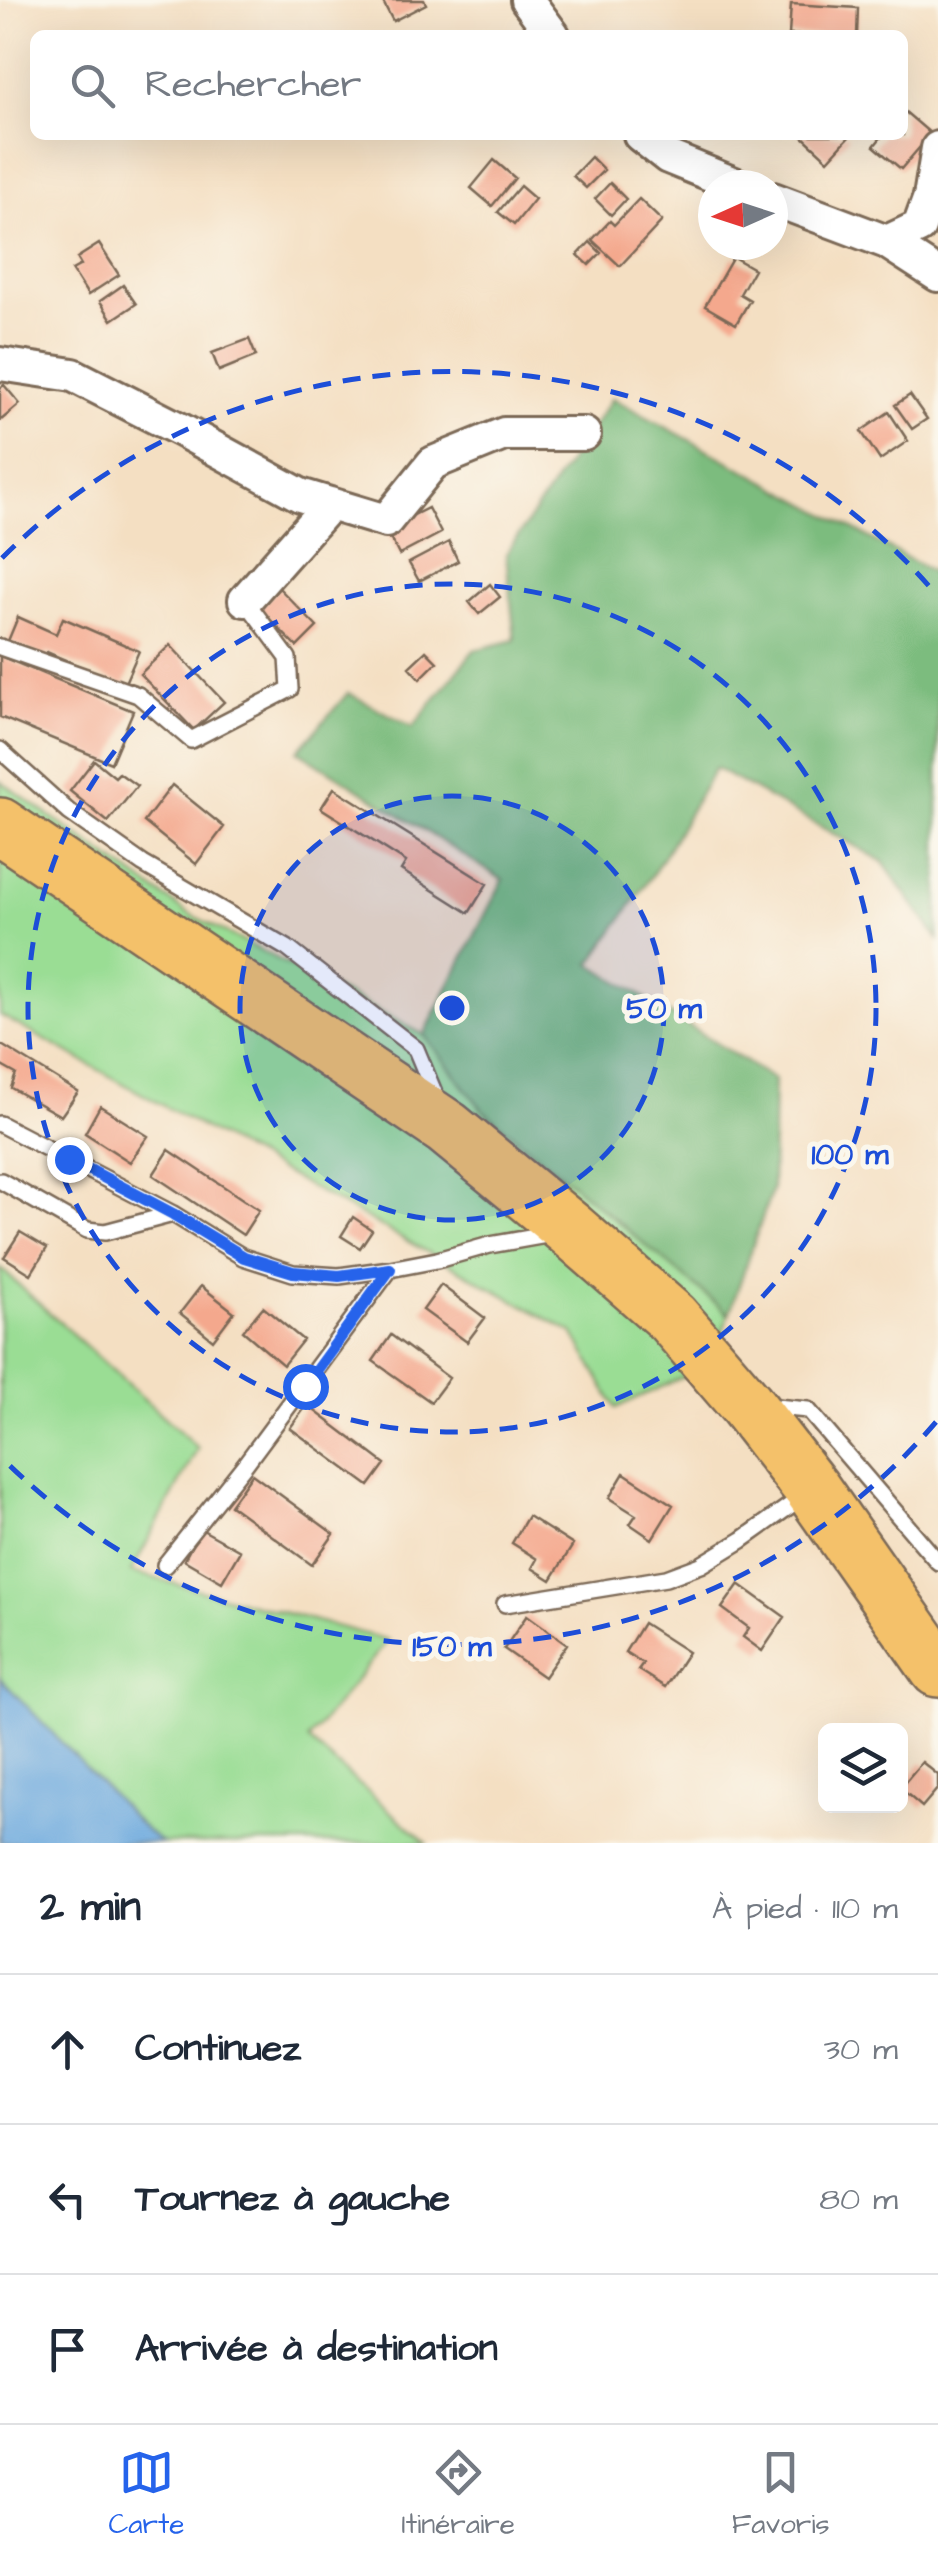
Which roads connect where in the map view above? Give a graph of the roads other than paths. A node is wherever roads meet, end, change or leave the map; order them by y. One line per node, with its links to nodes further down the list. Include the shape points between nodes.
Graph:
1 (527, 0): 2 (street)
2 (550, 30)
3 (646, 140): 5 (street)
4 (938, 148): 7 (street, via 919,227)
5 (700, 170)
6 (788, 205): 7 (street)
7 (887, 242): 8 (street)
8 (938, 275)
9 (0, 364): 11 (street, via 73,375 300,495)
10 (584, 434): 11 (street, via 504,434 433,463 386,522)
11 (330, 504): 12 (street)
12 (245, 600): 13 (lane, via 288,658 290,688 191,740 138,695)
13 (0, 647)
14 (0, 750): 17 (lane, via 69,812 286,948 416,1049)
15 (0, 826): 17 (highway)
16 (0, 1124): 19 (lane)
17 (447, 1128): 20 (highway)
18 (1, 1180): 19 (lane, via 88,1230)
19 (173, 1214): 21 (lane, via 244,1257 293,1272 339,1276)
20 (571, 1230): 21 (lane); 22 (highway, via 672,1318)
21 (390, 1269): 25 (lane)
22 (746, 1404): 23 (highway); 24 (lane, via 808,1410)
23 (812, 1489): 26 (lane, via 701,1565 666,1578); 27 (highway)
24 (938, 1562)
25 (165, 1565)
26 (505, 1604)
27 (938, 1668)

